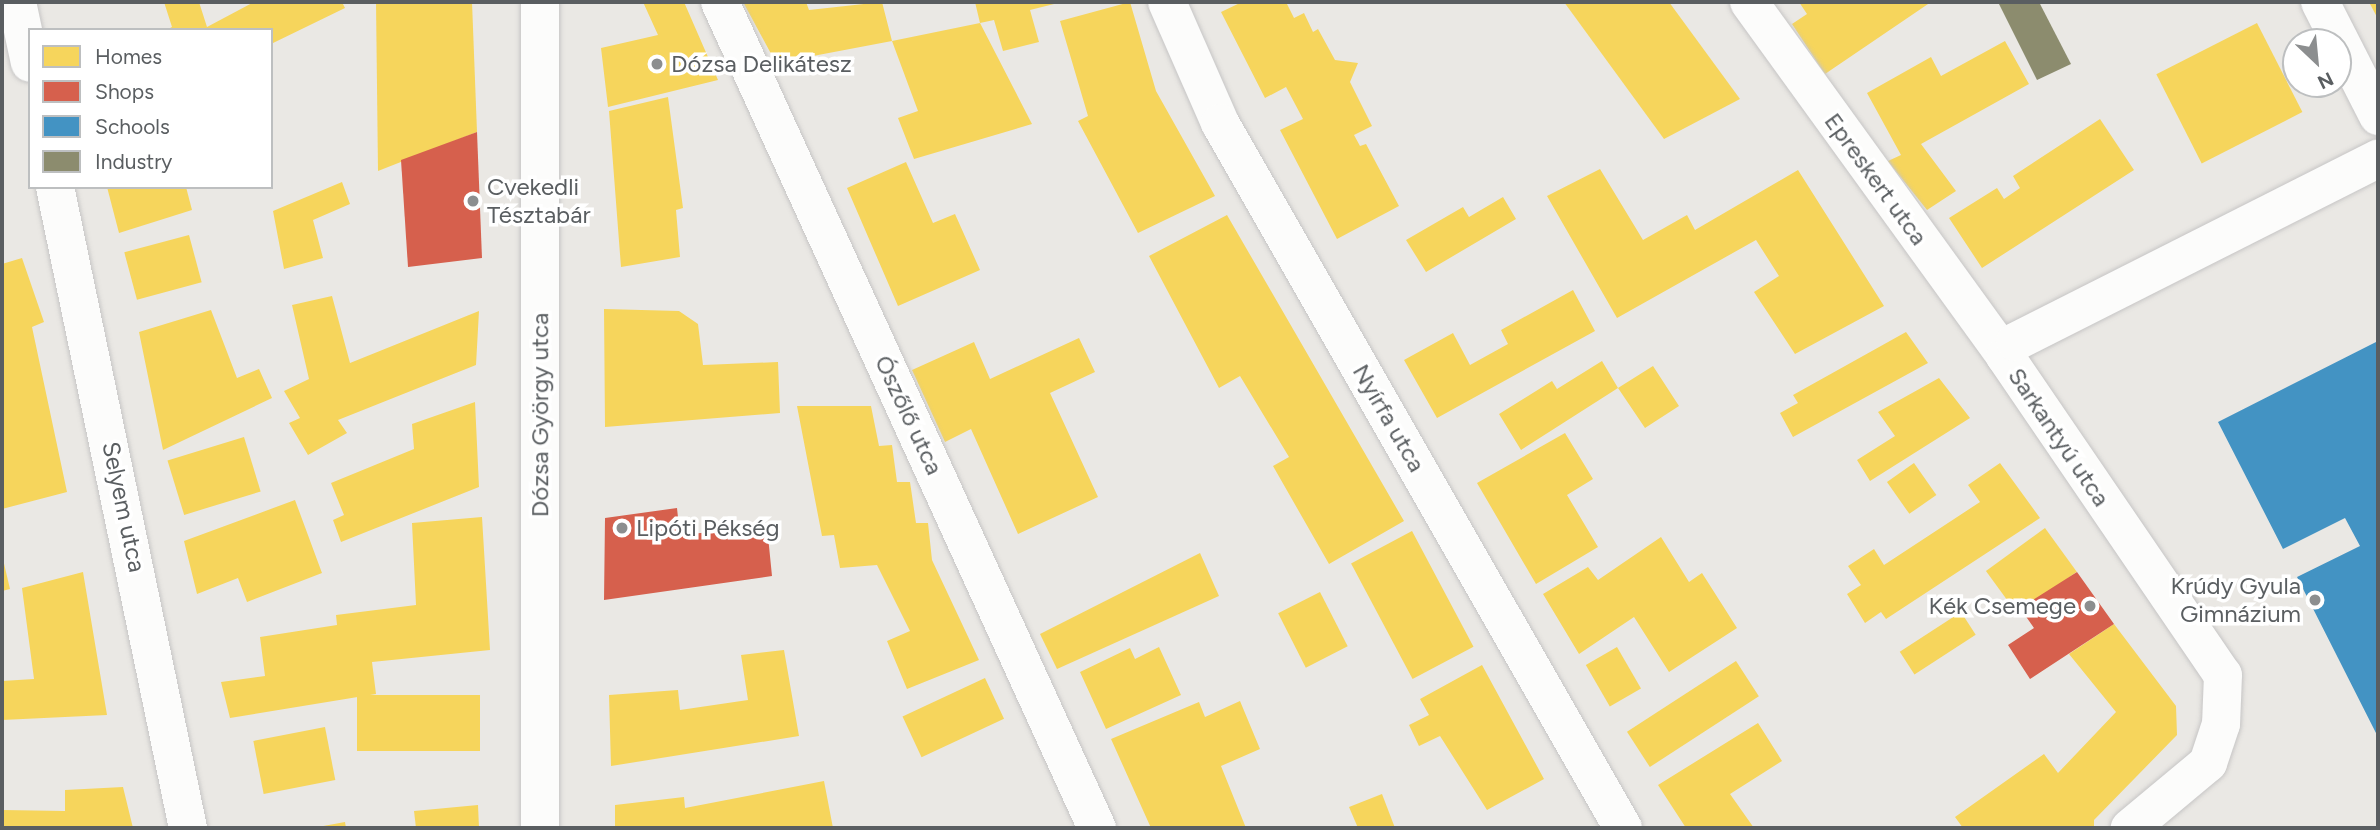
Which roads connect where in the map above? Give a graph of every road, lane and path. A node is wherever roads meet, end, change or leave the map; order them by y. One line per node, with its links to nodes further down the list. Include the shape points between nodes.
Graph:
1 (17, 2): 7 (street)
2 (540, 2): 13 (street, Dózsa György utca)
3 (720, 2): 14 (street, Ószőlő utca)
4 (1167, 2): 15 (street, Nyírfa utca, via 1220,123)
5 (1749, 2): 11 (street, Epreskert utca)
6 (2320, 2): 8 (street)
7 (28, 54)
8 (2378, 116)
9 (2378, 159): 11 (street, Sarkantyú utca, via 2015,342)
10 (55, 189): 12 (street, Selyem utca)
11 (2005, 356): 16 (street, Sarkantyú utca, via 2223,675 2221,724 2208,763)
12 (188, 828)
13 (540, 828)
14 (1097, 828)
15 (1623, 828)
16 (2130, 828)

